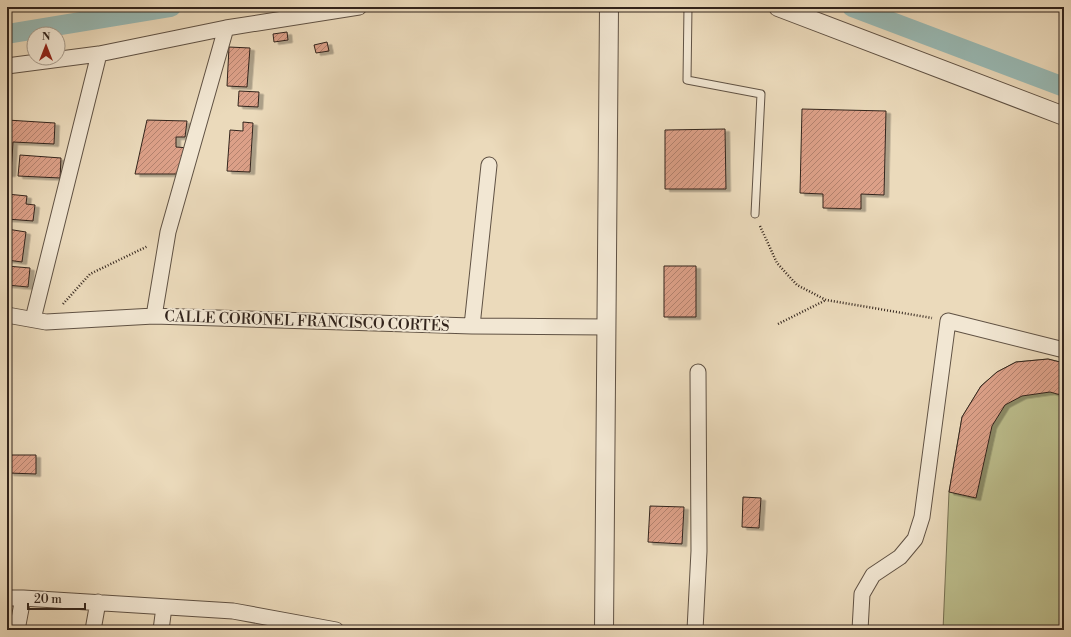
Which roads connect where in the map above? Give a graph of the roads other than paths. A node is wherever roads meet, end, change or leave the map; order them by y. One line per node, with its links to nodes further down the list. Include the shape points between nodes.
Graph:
1 (359, 7): 5 (street)
2 (609, 7): 15 (street)
3 (688, 7): 10 (lane, via 687,80 761,94)
4 (778, 7): 8 (street)
5 (226, 28): 6 (street); 12 (street, via 168,232)
6 (99, 54): 7 (street); 13 (street)
7 (7, 66)
8 (1064, 116)
9 (489, 165): 14 (street)
10 (755, 214)
11 (7, 315): 13 (street, CALLE CORONEL FRANCISCO CORTÉS)
12 (154, 316): 13 (street, CALLE CORONEL FRANCISCO CORTÉS); 14 (street, CALLE CORONEL FRANCISCO CORTÉS)
13 (39, 320)
14 (472, 326): 15 (street, CALLE CORONEL FRANCISCO CORTÉS)
15 (607, 327): 27 (street)
16 (1064, 350): 29 (street, via 948,321 922,517 915,539 900,556 874,575 862,594)
17 (698, 372): 28 (street, via 699,551)
18 (7, 598): 19 (street)
19 (23, 598): 20 (street); 23 (street)
20 (98, 602): 21 (street); 24 (street)
21 (164, 607): 22 (street, via 233,611); 25 (street)
22 (273, 624): 26 (street)
23 (17, 630)
24 (93, 630)
25 (161, 630)
26 (336, 630)
27 (604, 630)
28 (695, 630)
29 (860, 630)

